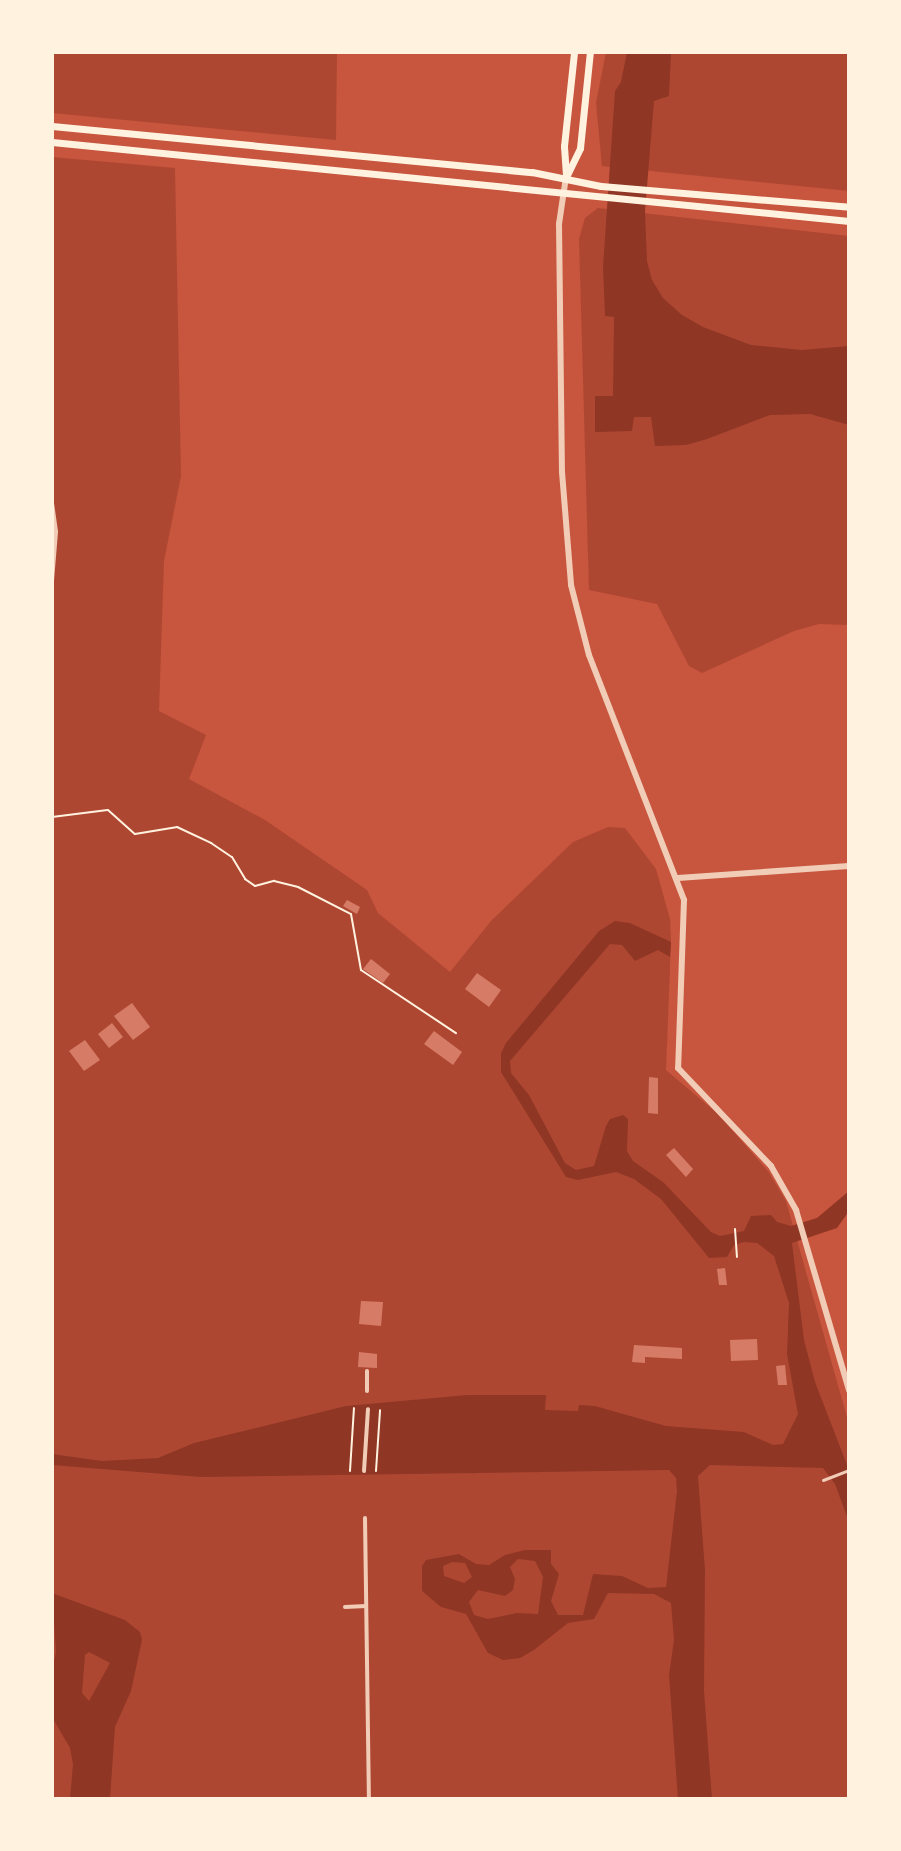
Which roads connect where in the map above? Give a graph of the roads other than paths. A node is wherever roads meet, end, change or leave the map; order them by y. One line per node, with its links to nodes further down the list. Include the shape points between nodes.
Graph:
1 (574, 52): 5 (main road)
2 (590, 52): 5 (main road, via 580,148)
3 (52, 126): 5 (main road)
4 (52, 142): 6 (main road)
5 (566, 177): 6 (street); 7 (main road, via 601,186)
6 (563, 195): 8 (main road); 12 (street, via 562,472 571,585 613,722)
7 (849, 207)
8 (849, 221)
9 (52, 503): 10 (street)
10 (52, 581)
11 (849, 866): 12 (street)
12 (678, 878): 14 (street, via 684,900 678,1068 771,1166 796,1210)
13 (367, 1371): 15 (street)
14 (849, 1390)
15 (367, 1391)
16 (368, 1409): 18 (street)
17 (849, 1470): 19 (lane)
18 (364, 1471)
19 (823, 1480)
20 (365, 1518): 21 (street)
21 (366, 1606): 22 (street); 23 (street)
22 (345, 1607)
23 (369, 1799)

